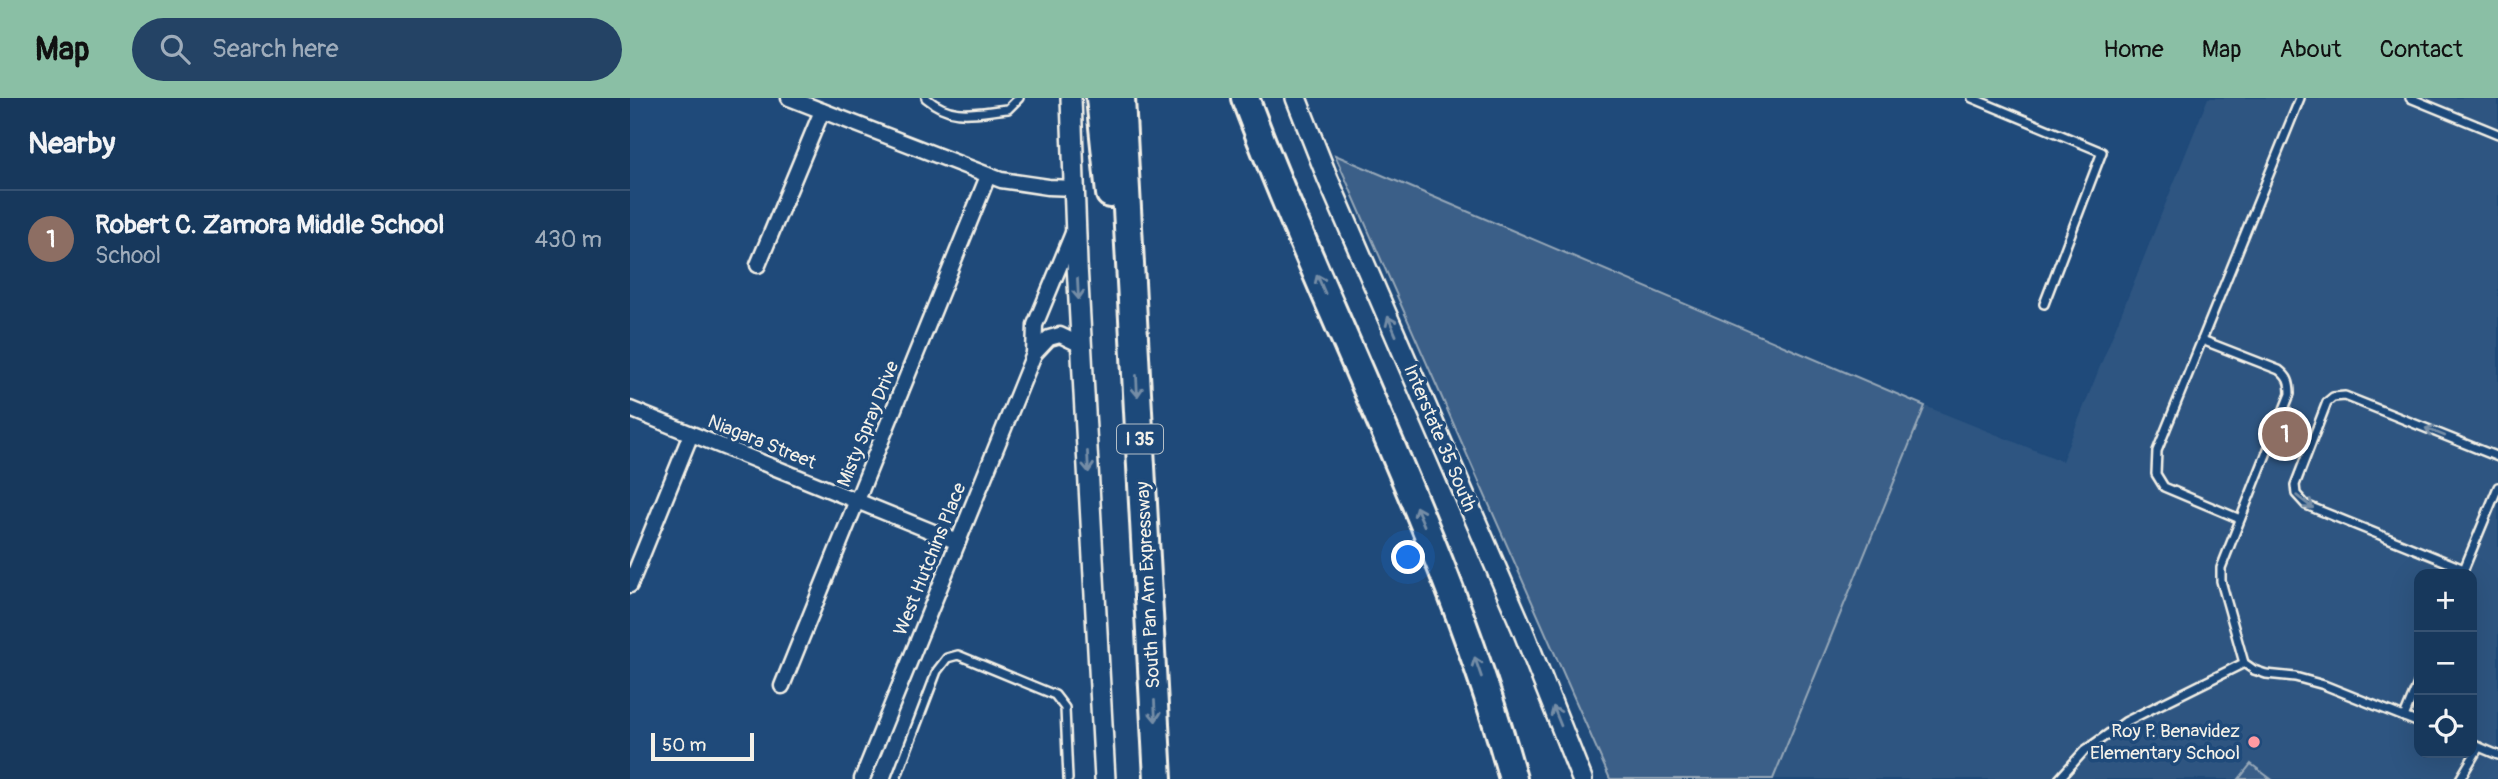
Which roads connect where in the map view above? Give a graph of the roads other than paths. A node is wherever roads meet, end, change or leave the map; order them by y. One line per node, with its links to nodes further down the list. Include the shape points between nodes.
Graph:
1 (789, 98): 12 (street)
2 (926, 98): 3 (lane, via 955,114 1008,109)
3 (1019, 98)
4 (1070, 98): 15 (main road)
5 (1100, 98): 21 (highway, via 1116,251)
6 (1121, 98): 21 (highway, South Pan Am Expressway / I 35)
7 (1245, 98): 46 (highway, one-way to 7, via 1456,601)
8 (1296, 98): 47 (main road, Interstate 35 South, one-way to 8)
9 (1972, 98): 18 (lane, via 2102,152)
10 (2300, 98): 19 (lane)
11 (2410, 98): 13 (lane)
12 (823, 108): 14 (street); 17 (street)
13 (2498, 134)
14 (988, 176): 15 (street); 27 (street, Misty Spray Drive)
15 (1075, 188): 16 (main road)
16 (1076, 227): 20 (main road, one-way to 20); 22 (street, West Hutchins Place, via 1035,326)
17 (758, 265)
18 (2044, 304)
19 (2202, 340): 28 (lane, via 2157,451 2156,474 2164,487); 28 (lane, via 2279,370 2290,384)
20 (1081, 345): 22 (street, via 1060,335 1049,338); 44 (main road, one-way to 44)
21 (1135, 348): 45 (highway, South Pan Am Expressway / I 35, one-way to 45)
22 (1034, 354): 29 (street, West Hutchins Place)
23 (630, 409): 24 (street, Niagara Street)
24 (691, 434): 27 (street, Niagara Street); 32 (street)
25 (2498, 457): 30 (lane, one-way to 30, via 2339,395 2327,402 2295,485 2295,494 2306,505)
26 (2498, 487): 31 (lane)
27 (858, 501): 29 (street, Niagara Street); 34 (street, Misty Spray Drive)
28 (2240, 519): 33 (lane, via 2221,568 2221,581)
29 (958, 542): 41 (street, West Hutchins Place)
30 (2456, 569)
31 (2464, 569)
32 (630, 585)
33 (2244, 663): 36 (lane, via 2266,674 2325,685); 48 (lane, via 2124,722 2084,751)
34 (782, 686)
35 (2414, 693): 36 (lane)
36 (2404, 717): 37 (lane)
37 (2414, 721)
38 (2477, 747): 39 (lane)
39 (2498, 755)
40 (2470, 758): 49 (lane)
41 (862, 779)
42 (896, 779): 43 (lane, via 937,671 947,658 958,655 1061,700)
43 (1068, 779)
44 (1105, 779)
45 (1158, 779)
46 (1513, 779)
47 (1582, 779)
48 (2059, 779)
49 (2460, 779)

